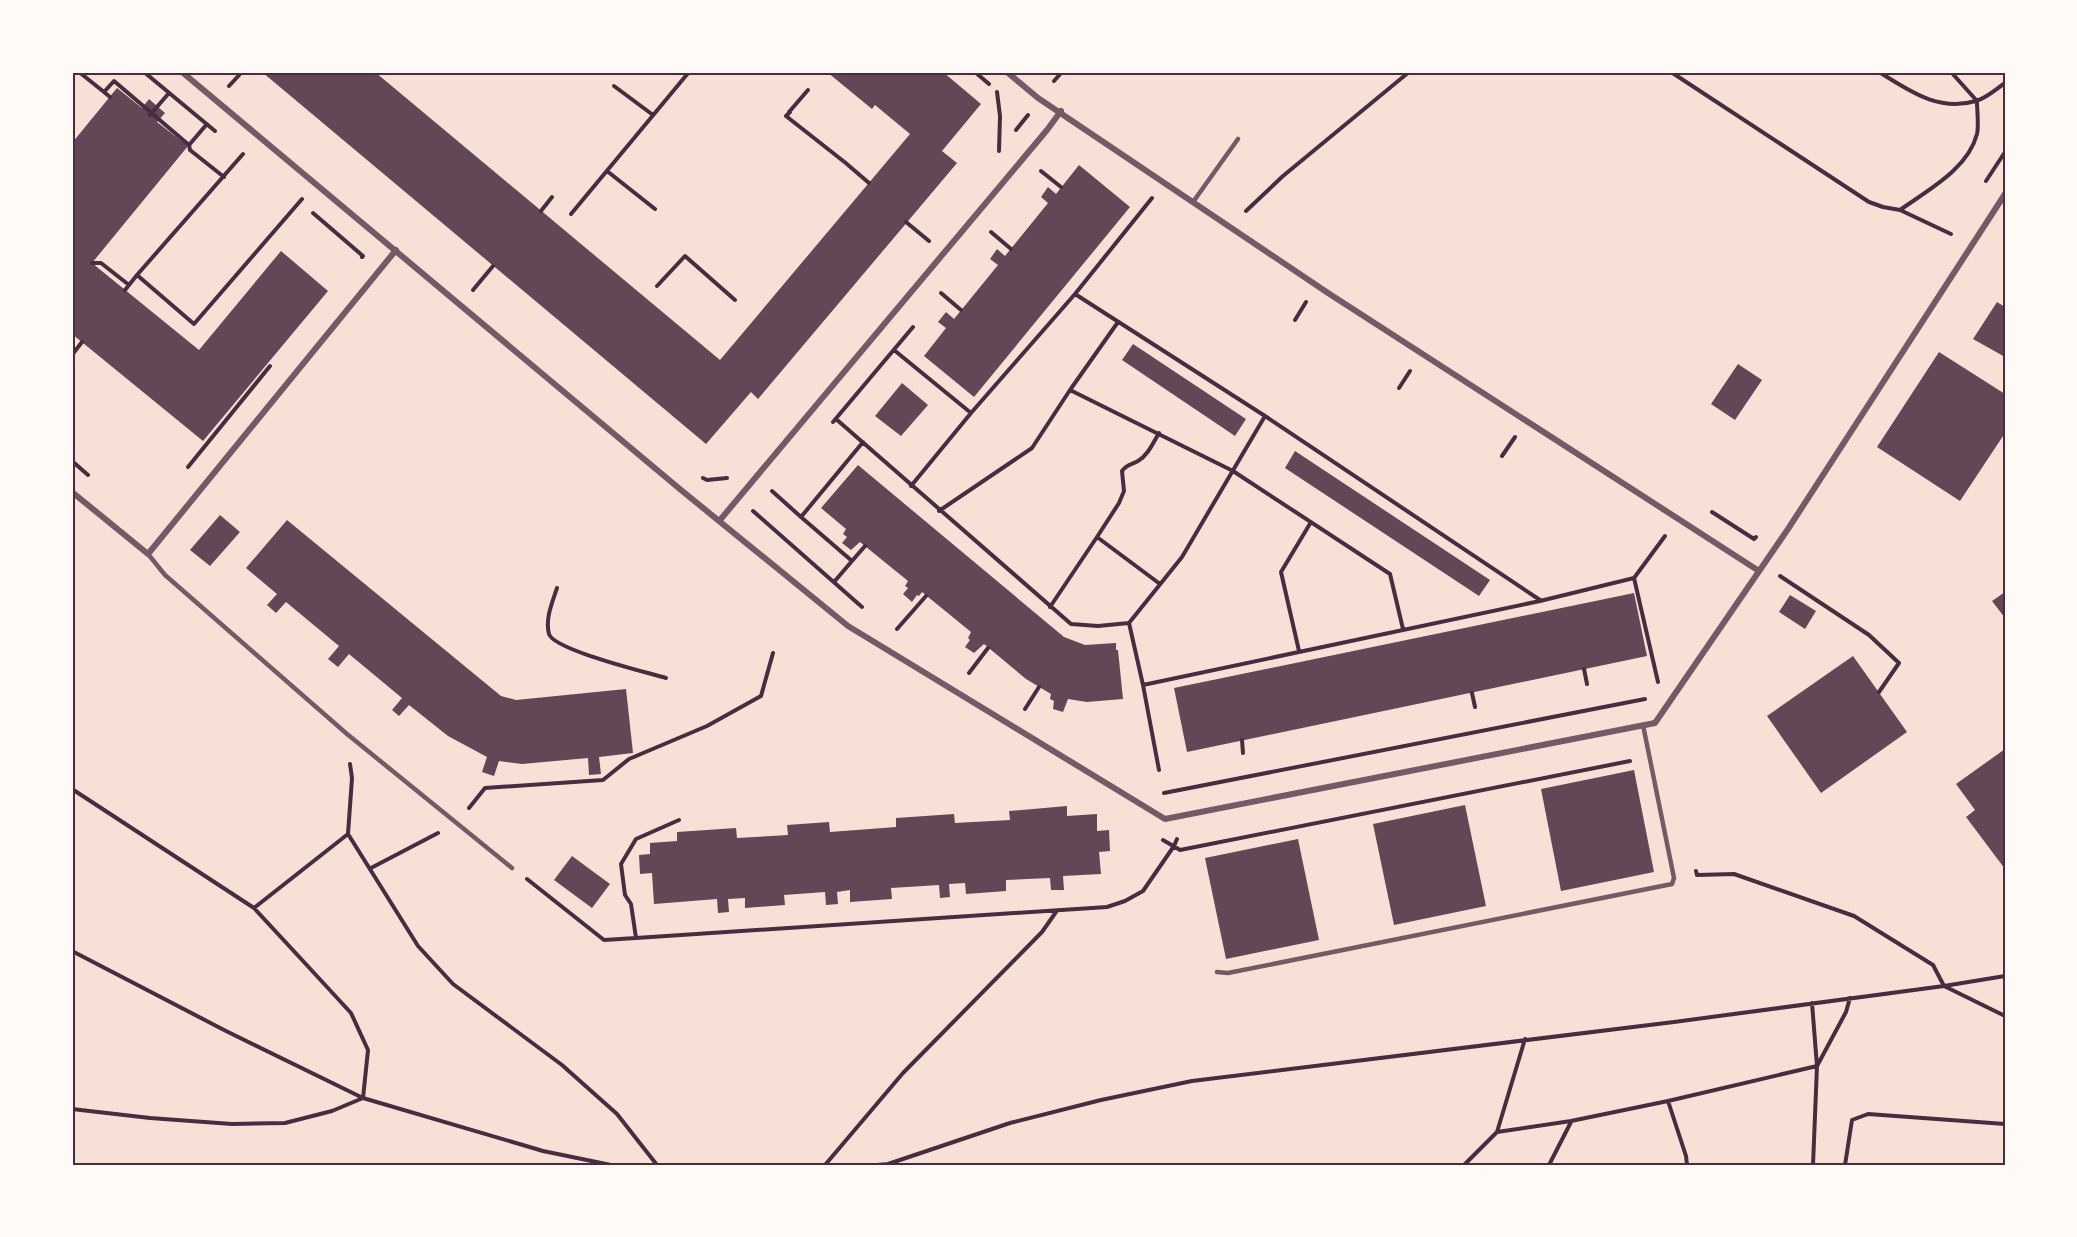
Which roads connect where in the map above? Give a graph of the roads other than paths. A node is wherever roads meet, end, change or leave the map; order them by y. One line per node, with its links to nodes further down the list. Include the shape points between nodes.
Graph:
1 (182, 72): 7 (street)
2 (1007, 72): 3 (street)
3 (1061, 111): 6 (street); 9 (street)
4 (1238, 139): 6 (lane)
5 (2005, 194): 11 (street)
6 (1193, 202): 11 (street)
7 (396, 250): 9 (street); 10 (street)
8 (72, 492): 10 (street)
9 (720, 520): 12 (street, via 848,626 1165,819)
10 (148, 554): 13 (lane, via 165,574 347,734)
11 (1759, 571): 12 (street, via 1655,723)
12 (1643, 725): 14 (lane, via 1674,878 1672,884 1228,973)
13 (512, 868)
14 (1217, 972)

